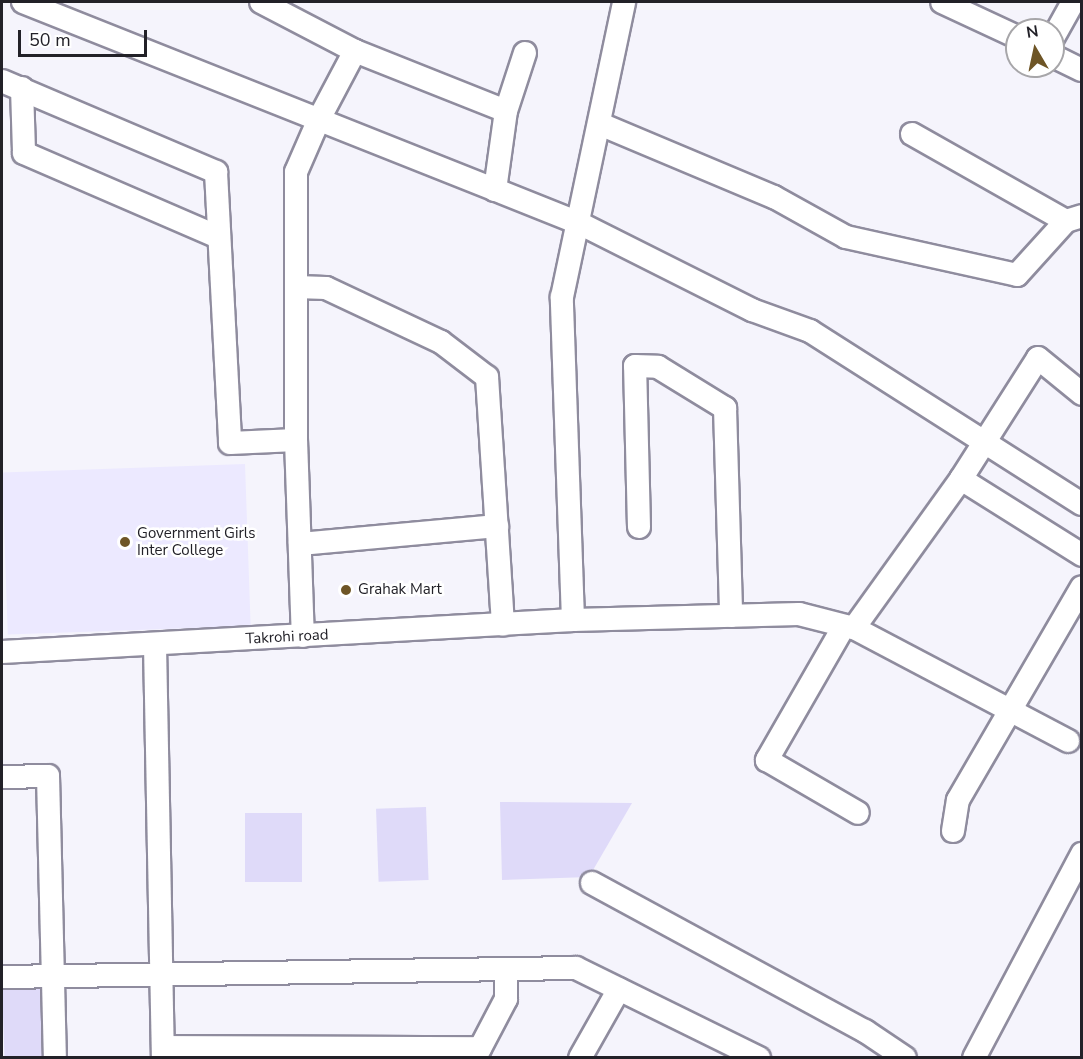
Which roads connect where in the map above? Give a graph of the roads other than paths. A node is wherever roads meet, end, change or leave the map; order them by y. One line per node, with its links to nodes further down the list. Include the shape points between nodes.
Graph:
1 (23, 2): 14 (street)
2 (261, 2): 8 (street)
3 (624, 2): 15 (street)
4 (942, 2): 7 (street)
5 (1073, 2): 6 (street)
6 (1064, 18)
7 (1005, 31)
8 (355, 51): 13 (street); 14 (street)
9 (525, 53): 13 (street)
10 (1065, 62): 11 (street)
11 (1082, 70)
12 (12, 85): 20 (street, via 24,153); 20 (street, via 216,172)
13 (506, 111): 17 (street)
14 (318, 119): 17 (street); 21 (street, via 296,172)
15 (600, 124): 18 (street, via 774,197 846,237 1017,274); 19 (street)
16 (912, 134): 18 (street)
17 (495, 190): 19 (street)
18 (1074, 219)
19 (579, 223): 23 (street, via 752,310 810,330); 33 (street, via 562,297)
20 (218, 237): 24 (street, via 230,443)
21 (296, 287): 24 (street); 27 (street, via 326,288 441,342 487,377)
22 (1082, 394): 23 (street, via 1038,358)
23 (984, 438): 25 (street); 26 (street)
24 (296, 440): 29 (street)
25 (961, 479): 30 (street); 35 (street)
26 (1082, 504)
27 (497, 526): 29 (street); 34 (street)
28 (639, 528): 32 (street, via 634,366 658,367 724,408)
29 (300, 544): 36 (street)
30 (1082, 555)
31 (1082, 587): 39 (street)
32 (731, 616): 33 (street, Takrohi road); 35 (street, Takrohi road, via 799,614)
33 (573, 620): 34 (street, Takrohi road)
34 (503, 624): 36 (street, Takrohi road)
35 (849, 627): 39 (street, Takrohi road); 42 (street, via 767,760)
36 (303, 636): 37 (street, Takrohi road)
37 (154, 645): 38 (street, Takrohi road); 47 (street)
38 (2, 652)
39 (1010, 710): 40 (street, Takrohi road); 43 (street, via 958,801)
40 (1068, 741)
41 (2, 777): 49 (street, via 48,776)
42 (858, 813)
43 (953, 831)
44 (1082, 854): 59 (street)
45 (592, 883): 58 (street, via 865,1031)
46 (506, 970): 47 (street); 50 (street, via 576,968); 54 (street, via 506,999)
47 (161, 976): 49 (street); 51 (street)
48 (2, 977): 49 (street)
49 (52, 977): 55 (street)
50 (619, 989): 56 (street); 57 (street)
51 (163, 1052): 52 (street)
52 (262, 1052): 53 (street)
53 (340, 1053): 54 (street)
54 (478, 1053)
55 (55, 1058)
56 (580, 1058)
57 (759, 1058)
58 (906, 1058)
59 (974, 1058)

